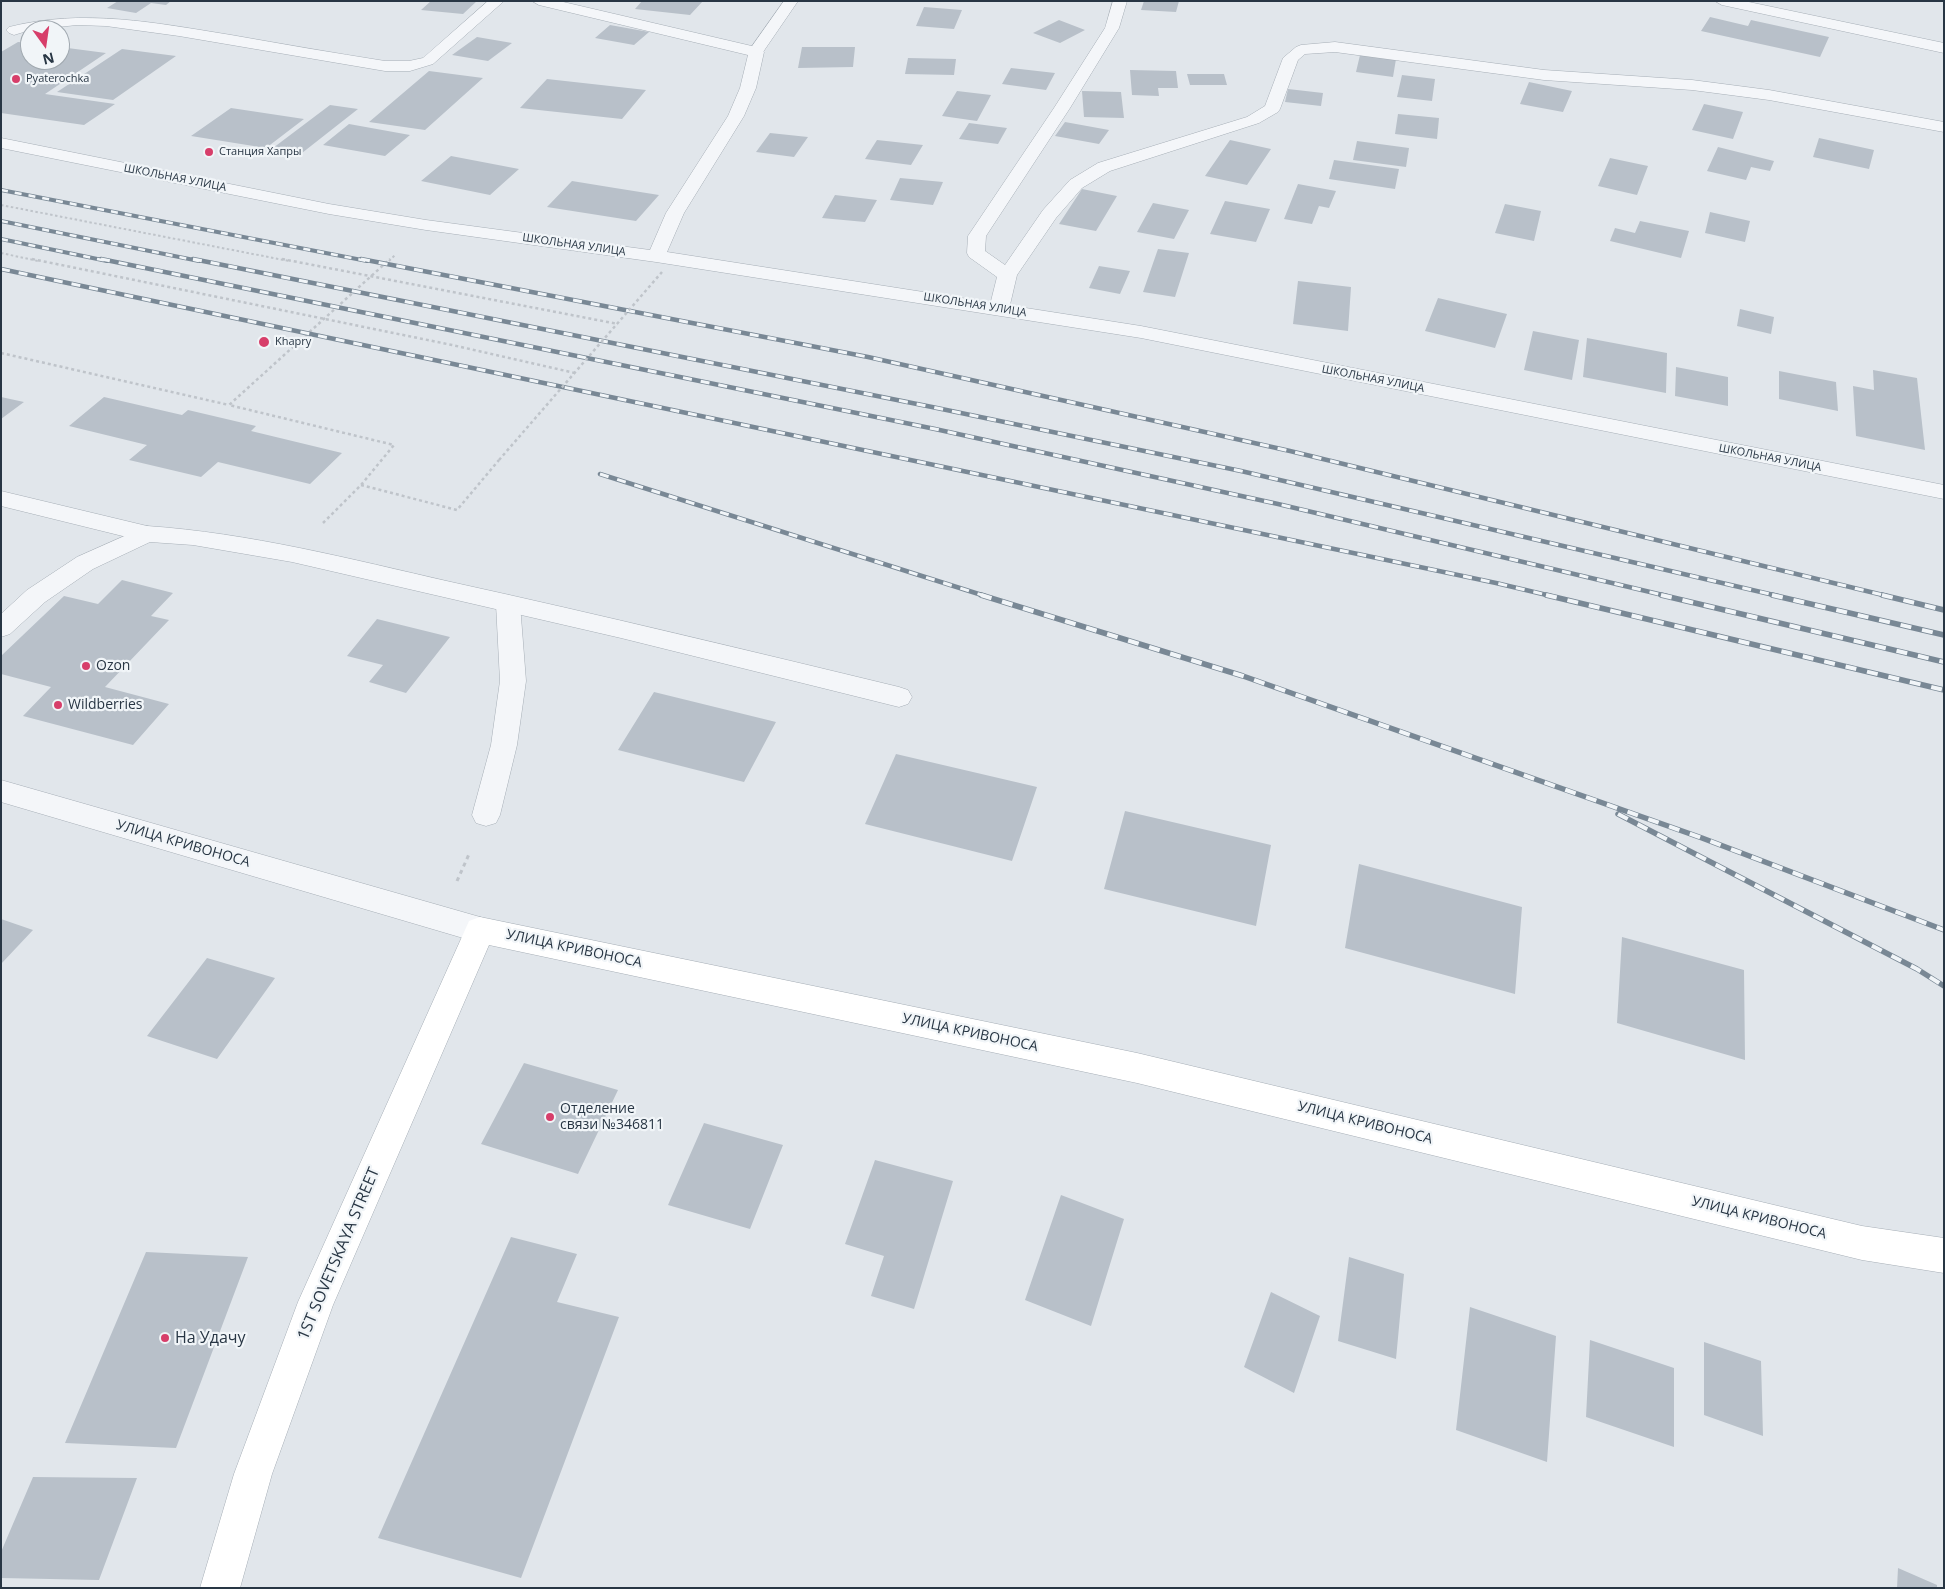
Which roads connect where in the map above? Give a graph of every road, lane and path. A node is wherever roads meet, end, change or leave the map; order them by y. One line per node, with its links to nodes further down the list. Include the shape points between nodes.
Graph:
1 (497, 1): 6 (street, via 428,61 410,66 385,66 106,22 61,22)
2 (539, 1): 8 (street)
3 (791, 1): 8 (street)
4 (1120, 1): 15 (street, via 1112,28 977,236 976,253)
5 (1722, 1): 7 (street)
6 (6, 32)
7 (1944, 48)
8 (756, 52): 14 (street, via 748,88 736,116 675,214)
9 (1944, 127): 15 (street, via 1769,95 1692,85 1544,75 1316,47 1301,50 1290,58 1272,109 1253,120 1104,167 1076,184 1049,214)
10 (1, 143): 12 (street, ШКОЛЬНАЯ УЛИЦА)
11 (1, 205): 16 (path)
12 (426, 225): 14 (street, ШКОЛЬНАЯ УЛИЦА); 16 (path)
13 (1, 253): 18 (path)
14 (659, 264): 17 (street, ШКОЛЬНАЯ УЛИЦА); 19 (path, bridge)
15 (1007, 275): 17 (street)
16 (371, 277): 18 (path); 19 (path)
17 (999, 309): 24 (street, ШКОЛЬНАЯ УЛИЦА, via 1150,334)
18 (324, 319): 21 (path); 22 (path)
19 (618, 324): 21 (path, bridge)
20 (1, 353): 22 (path)
21 (575, 373): 23 (path, bridge, via 457,510)
22 (229, 405): 23 (path, via 394,445)
23 (361, 484): 27 (path)
24 (1944, 492)
25 (1, 498): 26 (street)
26 (146, 534): 27 (street, via 193,537); 29 (street, via 85,563 36,596)
27 (292, 554): 28 (street)
28 (508, 604): 30 (street); 32 (street, via 513,681 504,745)
29 (1, 628)
30 (899, 697)
31 (1, 791): 33 (street, УЛИЦА КРИВОНОСА)
32 (486, 815): 33 (path)
33 (440, 918): 34 (street, УЛИЦА КРИВОНОСА)
34 (480, 930): 35 (street, УЛИЦА КРИВОНОСА, via 1137,1068 1862,1243); 36 (street, 1ST SOVETSKAYA STREET, via 316,1302 253,1474)
35 (1944, 1256)
36 (220, 1588)

